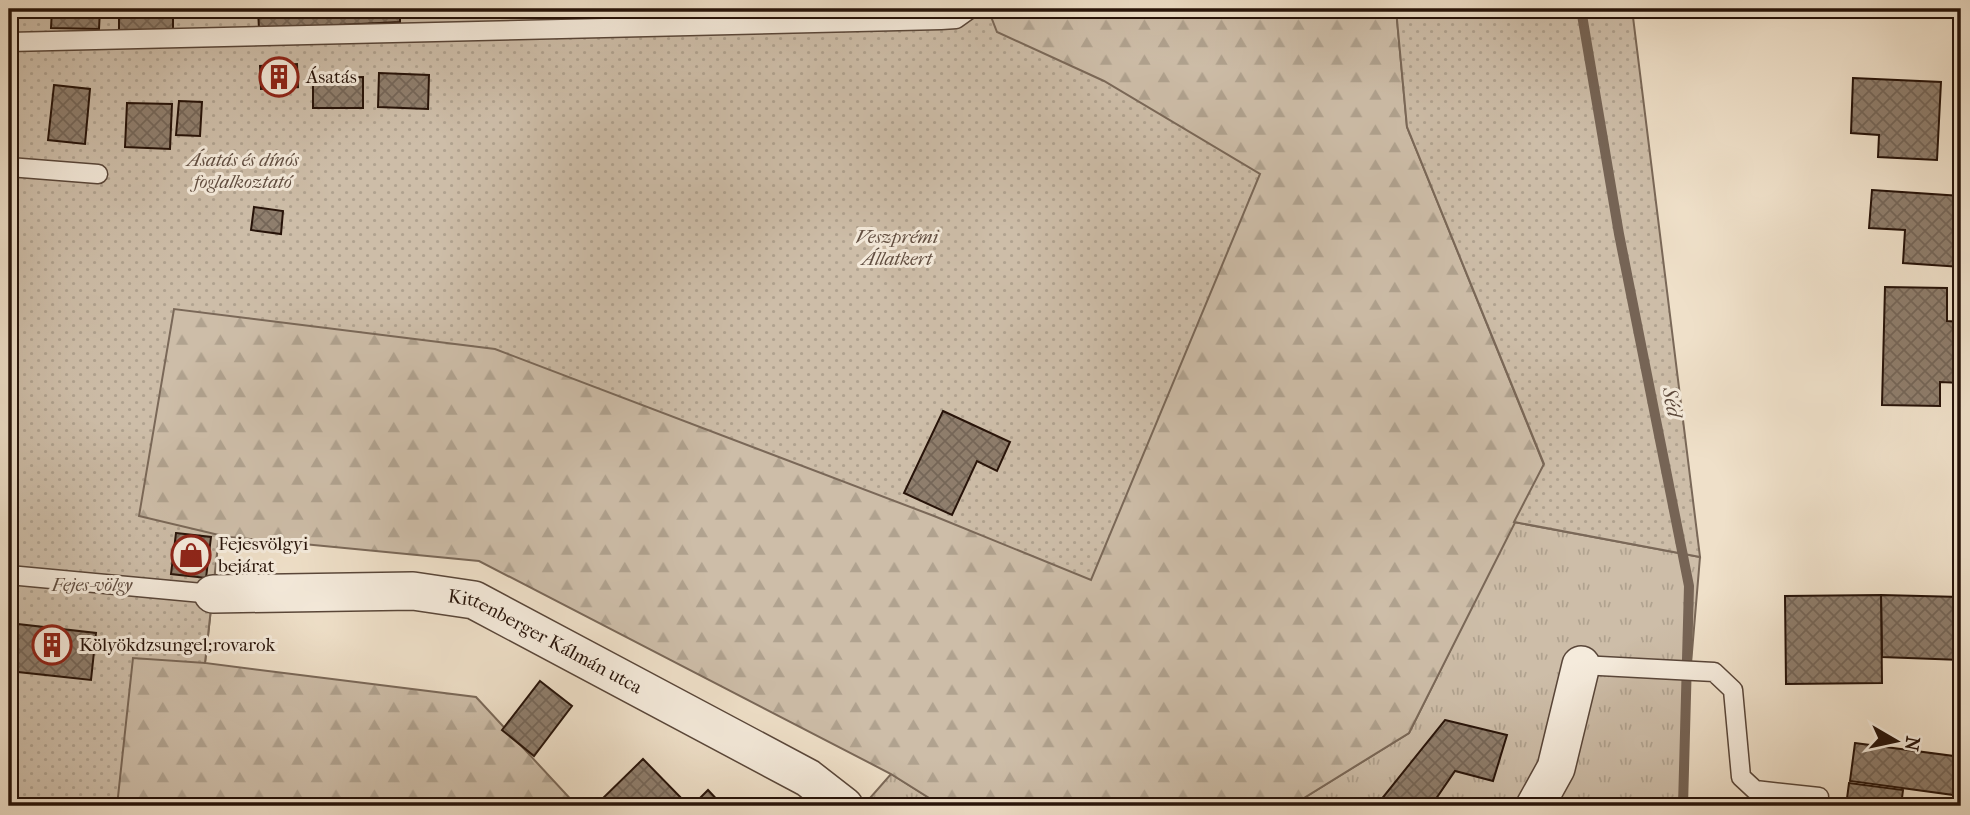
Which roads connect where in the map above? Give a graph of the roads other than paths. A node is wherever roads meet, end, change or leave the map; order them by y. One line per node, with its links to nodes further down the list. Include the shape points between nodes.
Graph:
1 (970, 9): 2 (lane, via 956,19 941,20)
2 (9, 42)
3 (9, 167): 4 (lane)
4 (98, 174)
5 (9, 575): 6 (lane)
6 (213, 594): 9 (street, Kittenberger Kálmán utca, via 413,592 474,600 808,778)
7 (1581, 664): 8 (lane, via 1714,673 1733,690 1741,777 1755,790); 10 (street, via 1556,768)
8 (1819, 797)
9 (844, 806)
10 (1535, 806)

